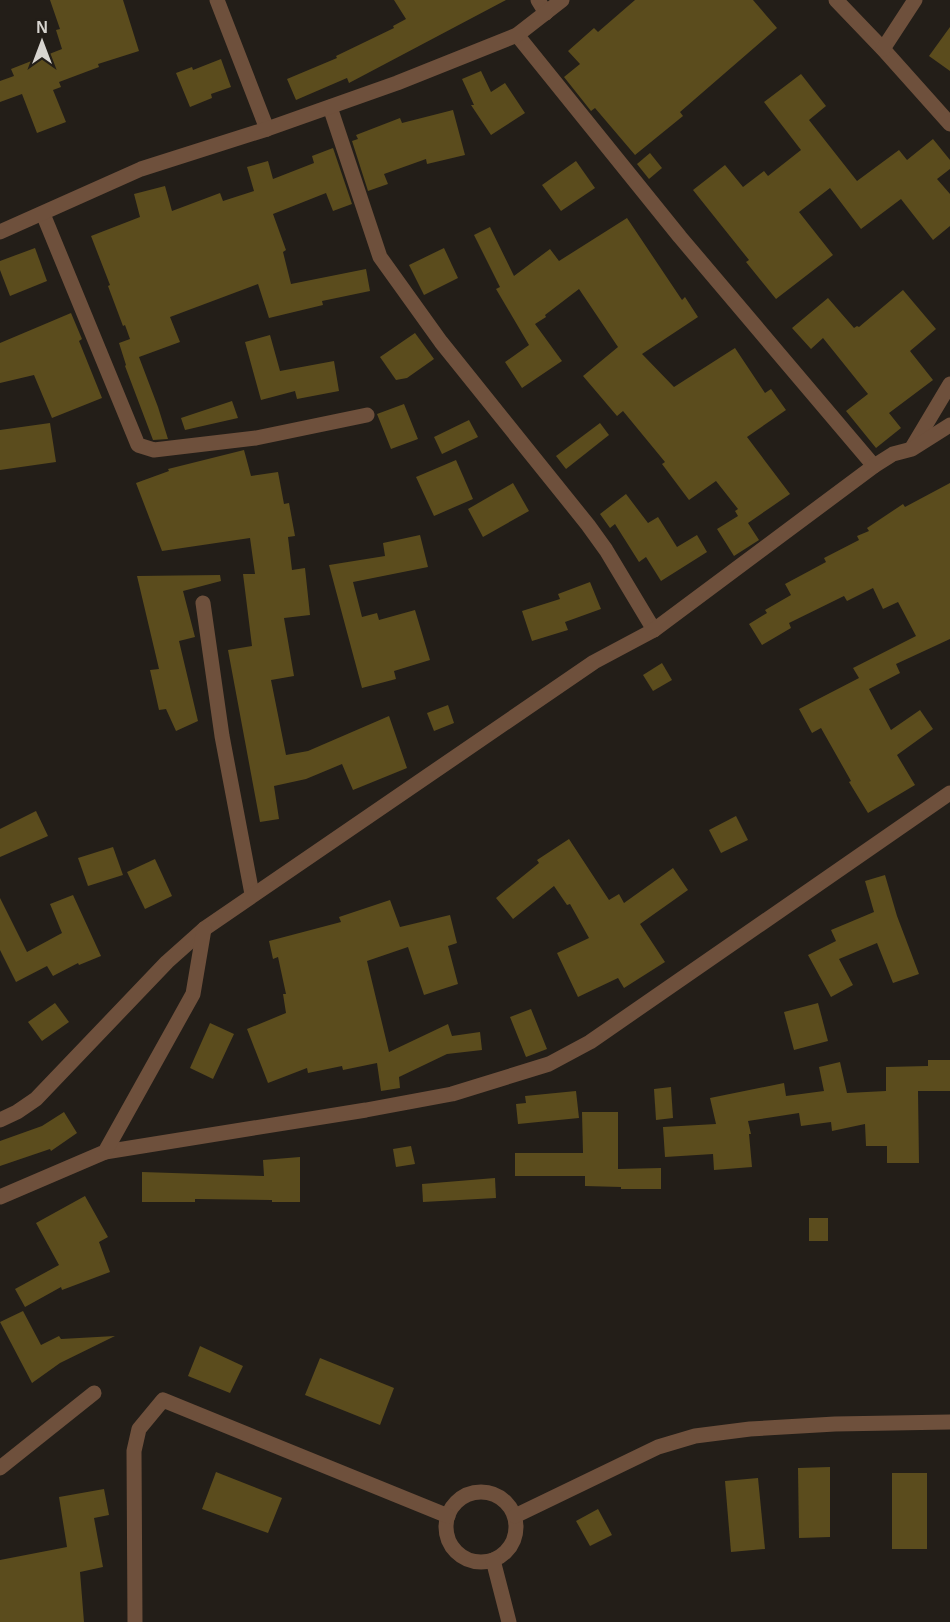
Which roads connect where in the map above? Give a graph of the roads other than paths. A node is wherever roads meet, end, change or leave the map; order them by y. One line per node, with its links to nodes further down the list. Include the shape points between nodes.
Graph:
1 (217, 0): 10 (street)
2 (562, 0): 5 (street)
3 (836, 0): 7 (street)
4 (915, 0): 7 (street)
5 (542, 6): 6 (street)
6 (517, 35): 8 (street); 17 (street, via 680,237)
7 (883, 49): 9 (street)
8 (330, 107): 10 (street); 19 (street, via 380,257 441,342 588,525)
9 (950, 124)
10 (267, 129): 11 (street, via 141,169)
11 (43, 214): 12 (street); 14 (street, via 138,445 154,450 256,438)
12 (0, 232)
13 (950, 384): 16 (street)
14 (367, 415)
15 (950, 425): 16 (street)
16 (912, 449): 17 (street, via 893,454)
17 (874, 466): 19 (street)
18 (203, 603): 21 (street, via 222,736)
19 (654, 630): 21 (street, via 594,662)
20 (950, 793): 24 (street, via 590,1042 549,1064 452,1094)
21 (252, 894): 22 (street)
22 (204, 929): 23 (street, via 167,962 36,1099); 24 (street, via 193,994)
23 (0, 1120)
24 (105, 1152): 25 (street)
25 (0, 1197)
26 (94, 1393): 28 (street)
27 (950, 1422): 30 (street, via 835,1424 695,1436 658,1447)
28 (0, 1468)
29 (448, 1516): 30 (street, via 460,1499 481,1492 502,1498); 31 (street, via 448,1538 461,1556 482,1562); 32 (street, via 163,1400 139,1429 134,1451)
30 (515, 1516): 31 (street, via 517,1526 510,1547)
31 (493, 1560): 33 (street)
32 (135, 1622)
33 (509, 1622)

